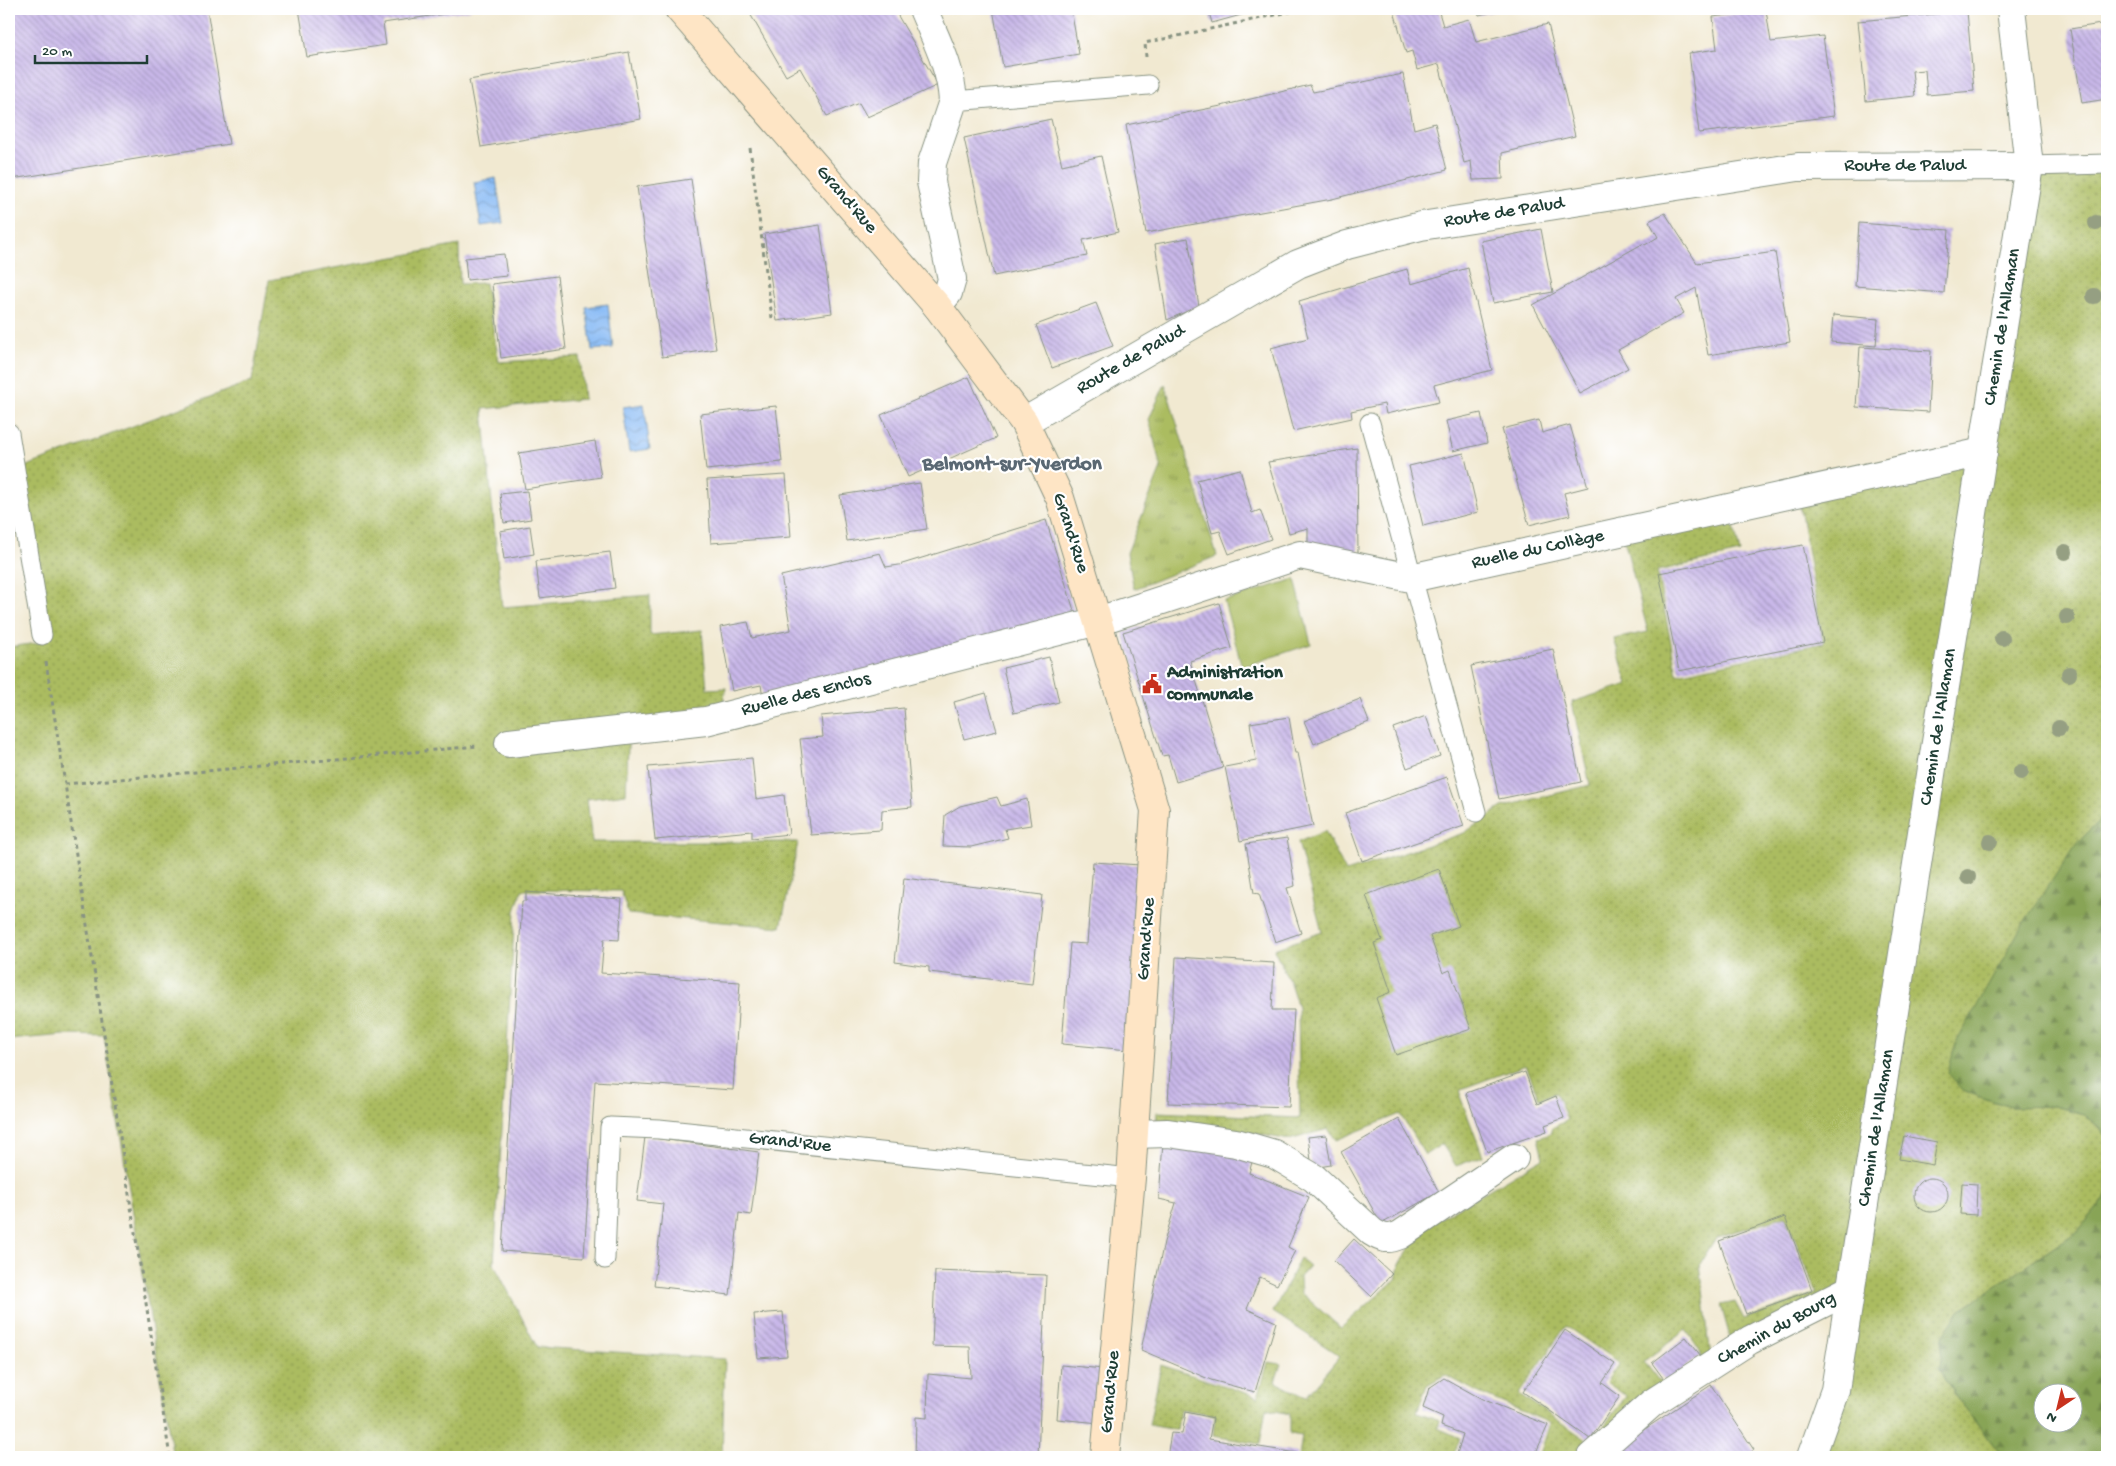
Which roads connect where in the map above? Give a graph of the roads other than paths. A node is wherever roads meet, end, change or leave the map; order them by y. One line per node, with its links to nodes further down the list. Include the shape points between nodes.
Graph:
1 (679, 9): 8 (street, Grand'Rue)
2 (923, 9): 5 (street, via 950,73)
3 (2011, 9): 7 (street, Chemin de l'Allaman)
4 (1148, 85): 5 (lane)
5 (953, 102): 8 (street, via 932,163 931,182 952,280 948,294)
6 (2107, 164): 7 (lane)
7 (2029, 166): 9 (street, Route de Palud, via 1798,167 1420,226 1347,245 1298,264); 12 (street, Chemin de l'Allaman)
8 (937, 306): 9 (street, Grand'Rue)
9 (1024, 422): 14 (street, Grand'Rue, via 1060,498)
10 (1370, 423): 13 (lane)
11 (9, 433): 15 (lane)
12 (1983, 452): 13 (street, Ruelle du Collège); 22 (street, Chemin de l'Allaman)
13 (1412, 578): 14 (street, Ruelle du Collège, via 1300,555); 17 (lane)
14 (1098, 621): 16 (street, Ruelle des Enclos, via 706,721); 18 (street, Grand'Rue, via 1155,810)
15 (42, 635)
16 (509, 743)
17 (1476, 812)
18 (1134, 1134): 19 (street, via 1168,1132 1236,1143 1274,1154 1314,1178 1372,1232 1390,1240); 20 (street, Grand'Rue)
19 (1514, 1158)
20 (1131, 1178): 21 (lane, Grand'Rue, via 659,1129 610,1127); 23 (street, Grand'Rue)
21 (605, 1259)
22 (1851, 1289): 24 (street, Chemin du Bourg, via 1750,1340 1652,1403); 25 (street, Chemin du Bourg, via 1835,1390)
23 (1105, 1457)
24 (1591, 1457)
25 (1811, 1457)

